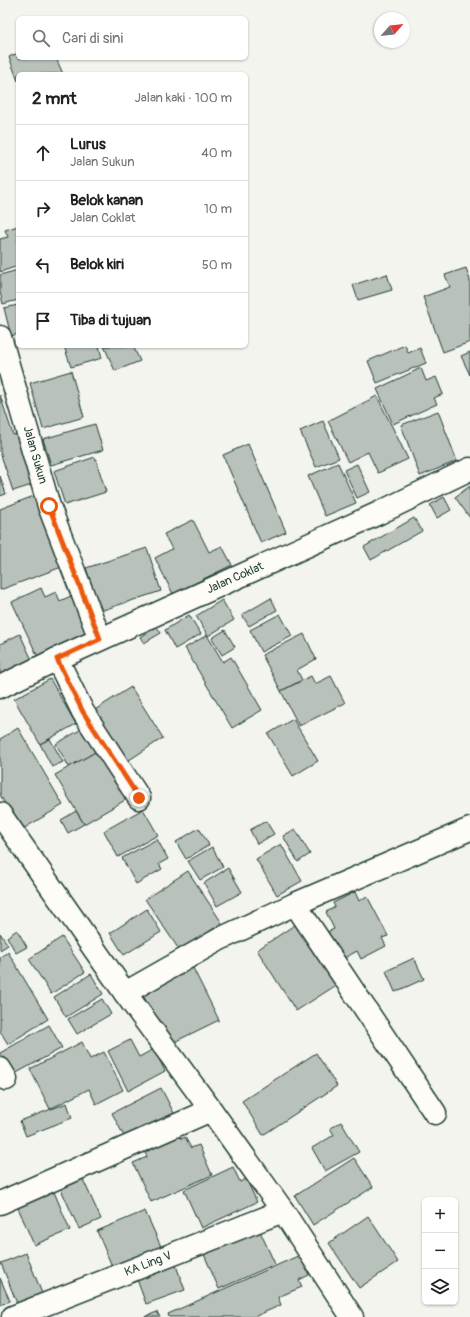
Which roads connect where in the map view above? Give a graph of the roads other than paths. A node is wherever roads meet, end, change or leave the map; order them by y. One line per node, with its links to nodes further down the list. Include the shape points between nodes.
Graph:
1 (0, 337): 3 (street, Jalan Sukun, via 49,506)
2 (470, 469): 3 (street, Jalan Coklat)
3 (100, 639): 4 (street, Jalan Coklat)
4 (57, 659): 5 (street, Jalan Coklat); 6 (street, via 83,712)
5 (0, 687)
6 (139, 798)
7 (0, 814): 10 (street)
8 (470, 829): 9 (street)
9 (295, 904): 10 (street, via 220,939); 12 (street)
10 (125, 993): 11 (street)
11 (211, 1110): 13 (street); 14 (street)
12 (435, 1113)
13 (0, 1203)
14 (283, 1211): 15 (street, KA Ling V); 16 (street)
15 (13, 1317)
16 (352, 1317)

